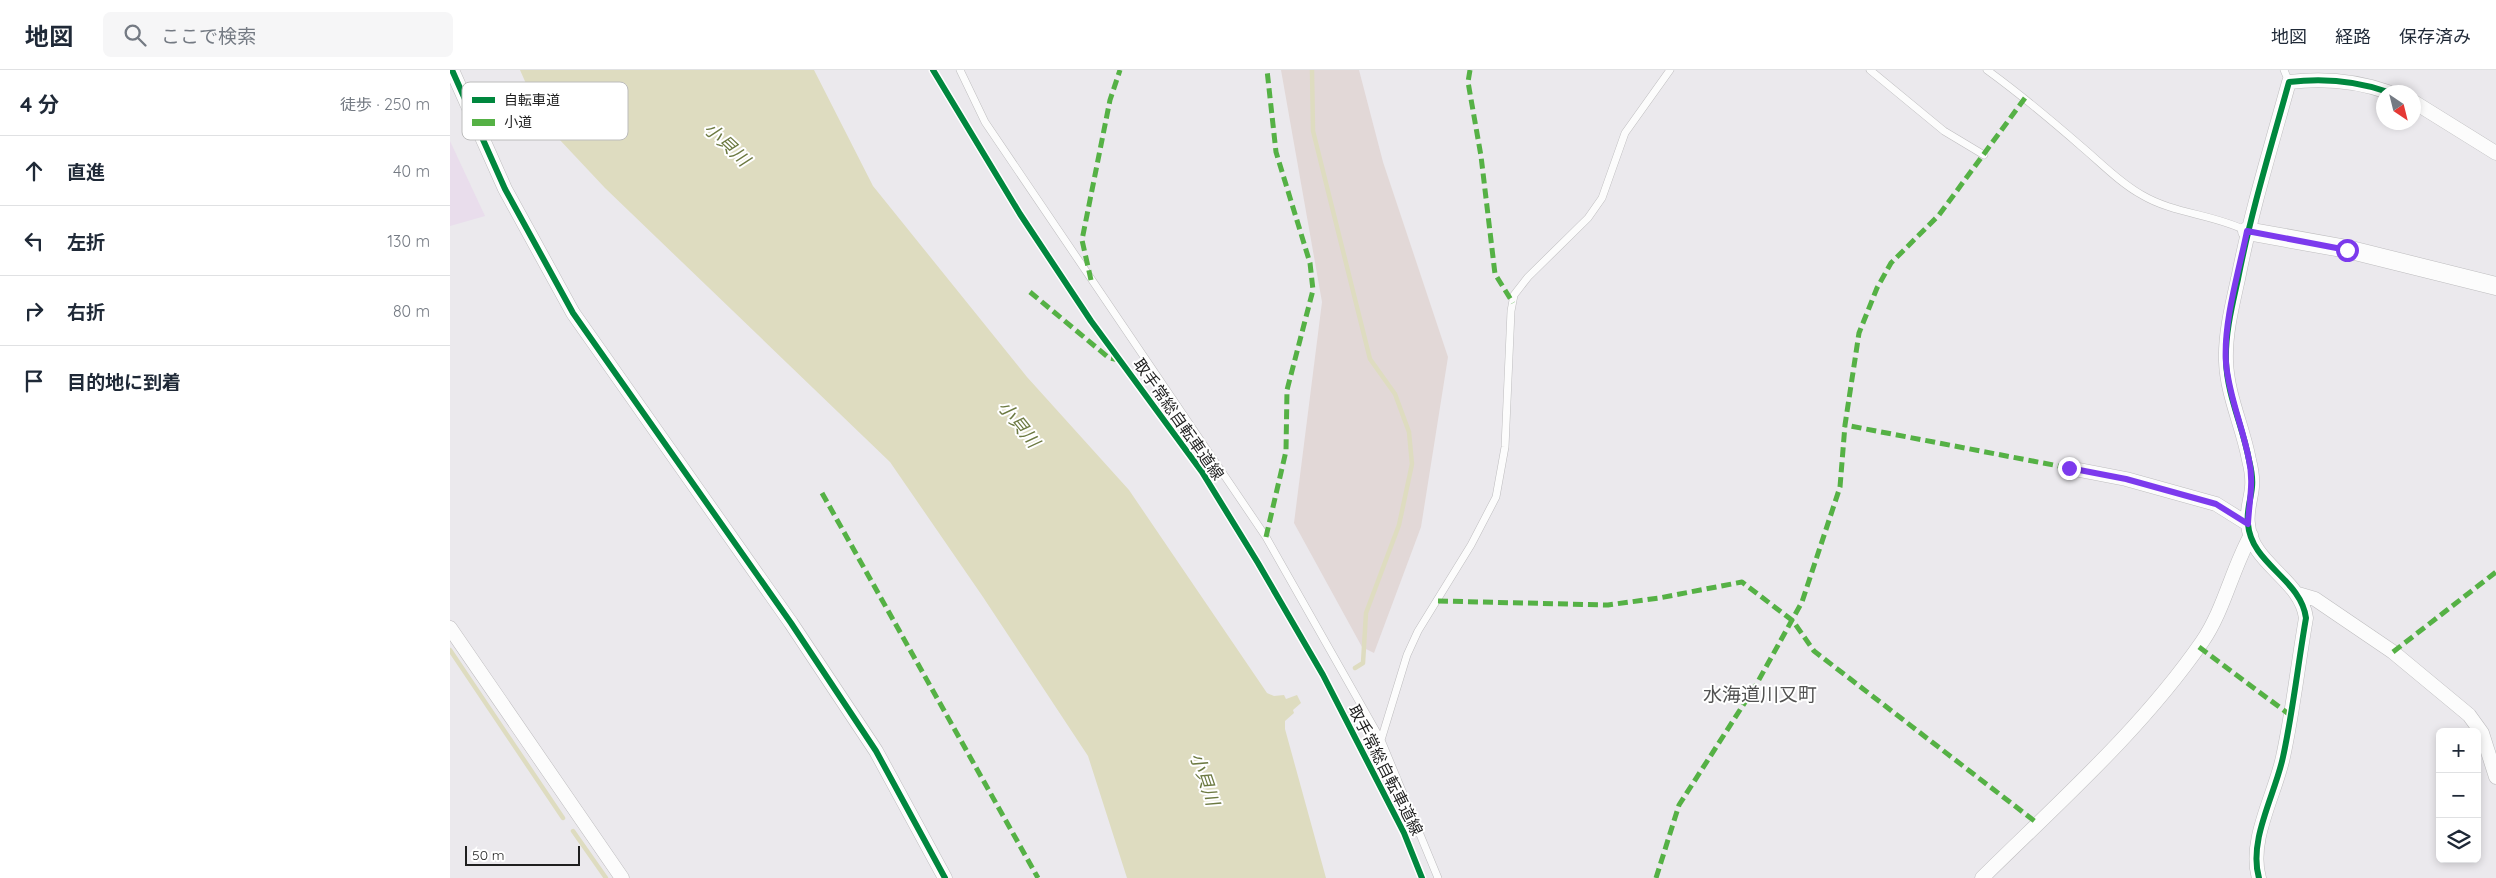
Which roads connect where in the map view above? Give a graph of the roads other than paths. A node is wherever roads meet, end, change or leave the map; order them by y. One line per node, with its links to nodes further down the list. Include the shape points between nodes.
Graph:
1 (452, 70): 8 (street)
2 (960, 70): 19 (lane, via 990,130 1266,537)
3 (1670, 70): 19 (lane, via 1625,133 1602,198 1588,218 1528,277 1514,296 1505,447 1496,497 1406,656)
4 (1870, 70): 12 (lane, via 1944,131)
5 (1987, 70): 13 (lane, via 2142,195)
6 (2286, 76): 7 (street); 13 (street)
7 (2376, 89)
8 (462, 93)
9 (2421, 107): 11 (street)
10 (483, 140): 22 (street, via 504,189 573,313 791,623 876,751)
11 (2496, 153)
12 (1984, 155)
13 (2247, 231): 14 (street, via 2347,250); 16 (street, via 2229,322 2226,362 2249,460 2252,485)
14 (2496, 286)
15 (2069, 468): 16 (street, via 2126,479 2216,504)
16 (2249, 530): 17 (street, via 2268,563); 24 (street, via 2225,596 2199,647 2114,747)
17 (2298, 594): 20 (street, via 2315,599 2393,652 2470,714 2482,733); 25 (street, via 2306,618 2283,757 2258,839 2255,864)
18 (450, 628): 21 (street)
19 (1380, 740): 23 (lane)
20 (2496, 777)
21 (622, 878)
22 (945, 878)
23 (1438, 878)
24 (1982, 878)
25 (2259, 878)

